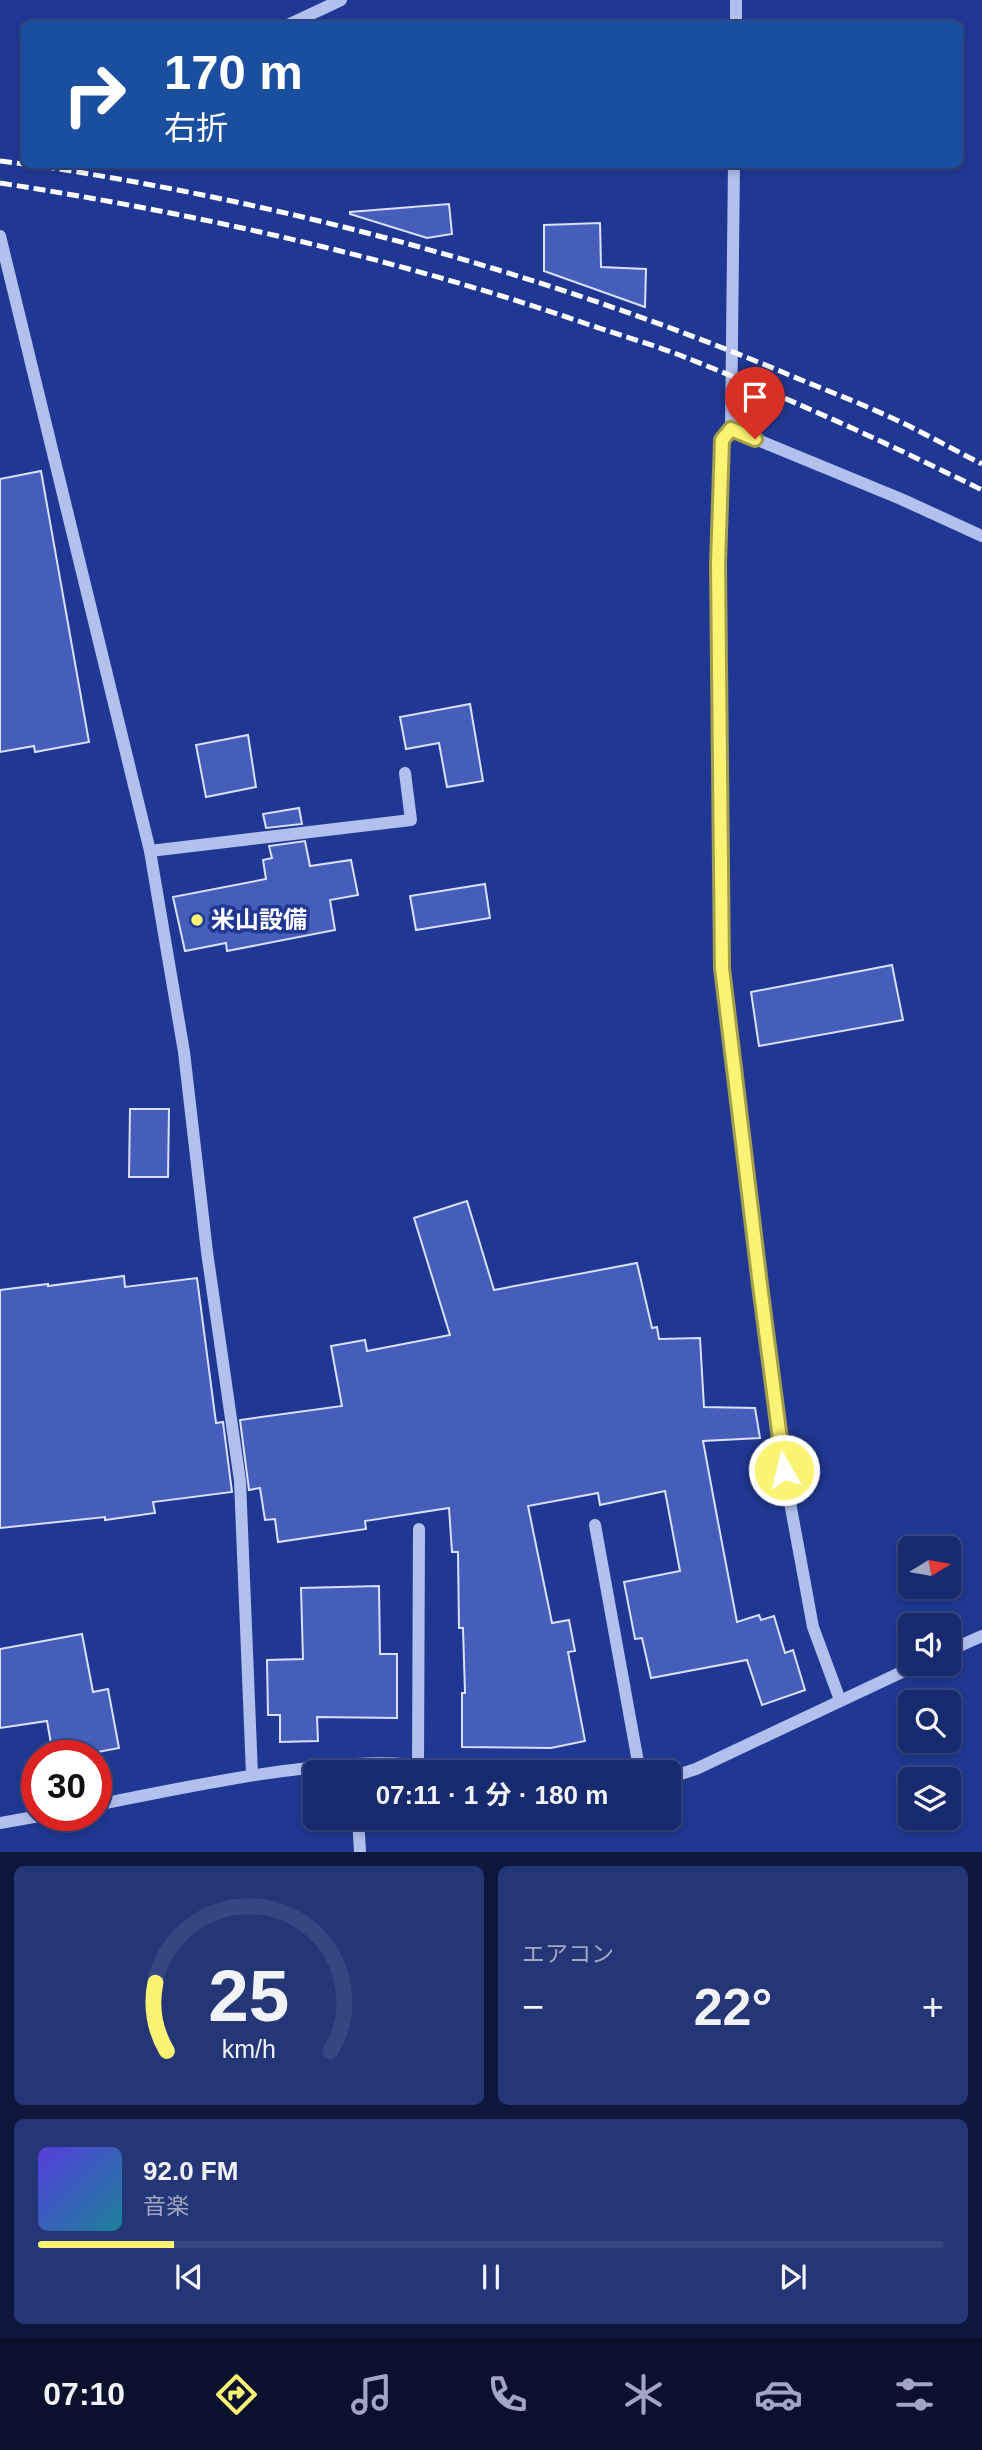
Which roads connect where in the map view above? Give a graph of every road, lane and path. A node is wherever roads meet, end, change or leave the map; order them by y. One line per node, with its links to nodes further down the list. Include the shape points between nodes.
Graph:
1 (341, 0): 3 (street)
2 (736, 0): 4 (street)
3 (296, 21)
4 (736, 21)
5 (734, 168): 7 (street)
6 (0, 236): 10 (street)
7 (731, 429): 8 (street); 16 (street, via 722,440 718,564 722,968 784,1470 813,1627)
8 (982, 536)
9 (405, 773): 10 (street, via 411,820)
10 (150, 851): 20 (street, via 184,1052 240,1481)
11 (595, 1525): 18 (street)
12 (419, 1528): 17 (street)
13 (982, 1636): 14 (street)
14 (961, 1645)
15 (898, 1674): 16 (street)
16 (840, 1700): 21 (street)
17 (418, 1760)
18 (638, 1760)
19 (303, 1771): 20 (street)
20 (252, 1774): 22 (street)
21 (681, 1774)
22 (112, 1802)
23 (21, 1820): 24 (street)
24 (0, 1824)
25 (359, 1830): 26 (street)
26 (360, 1852)

